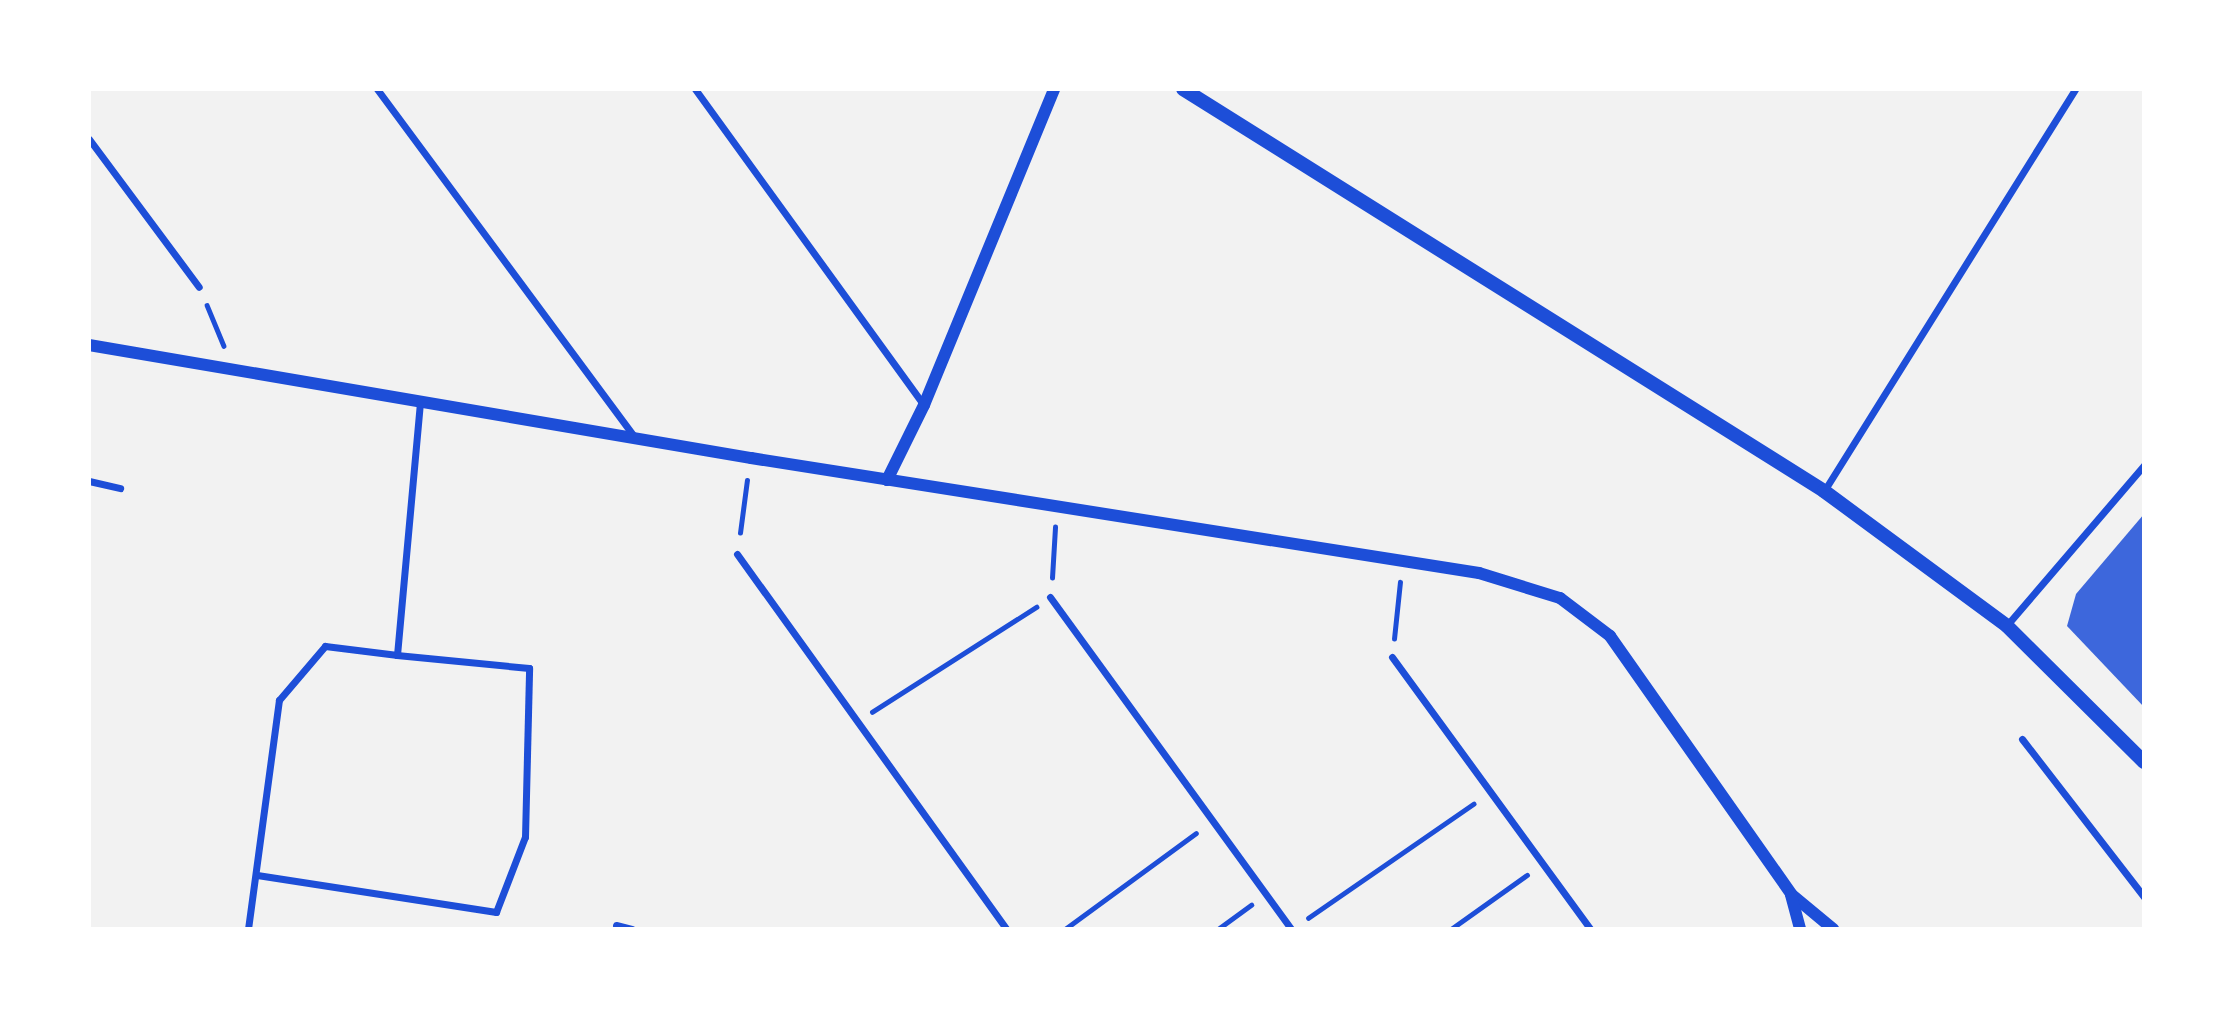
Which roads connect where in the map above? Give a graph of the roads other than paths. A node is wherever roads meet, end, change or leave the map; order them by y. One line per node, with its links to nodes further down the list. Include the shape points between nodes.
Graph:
1 (377, 89): 11 (street)
2 (695, 89): 10 (street)
3 (1054, 89): 10 (street)
4 (1183, 89): 16 (main road)
5 (2075, 89): 16 (street)
6 (89, 139): 7 (street)
7 (200, 287)
8 (89, 345): 9 (street)
9 (420, 403): 11 (street); 20 (street)
10 (924, 405): 13 (street)
11 (635, 439): 13 (street)
12 (2144, 465): 19 (street)
13 (887, 480): 25 (street, via 1479,573 1560,598 1610,636)
14 (89, 481): 15 (street)
15 (120, 488)
16 (1824, 491): 19 (main road)
17 (737, 554): 30 (street)
18 (1050, 597): 31 (street)
19 (2007, 626): 23 (main road)
20 (397, 655): 24 (street, via 325,646 279,700); 24 (street, via 529,668 525,837 495,912)
21 (1392, 657): 32 (street)
22 (2022, 739): 26 (street)
23 (2144, 762)
24 (257, 875): 28 (street)
25 (1791, 894): 33 (street); 34 (street)
26 (2144, 897)
27 (615, 925): 29 (street)
28 (248, 929)
29 (632, 929)
30 (1006, 929)
31 (1291, 929)
32 (1590, 929)
33 (1800, 929)
34 (1833, 929)

